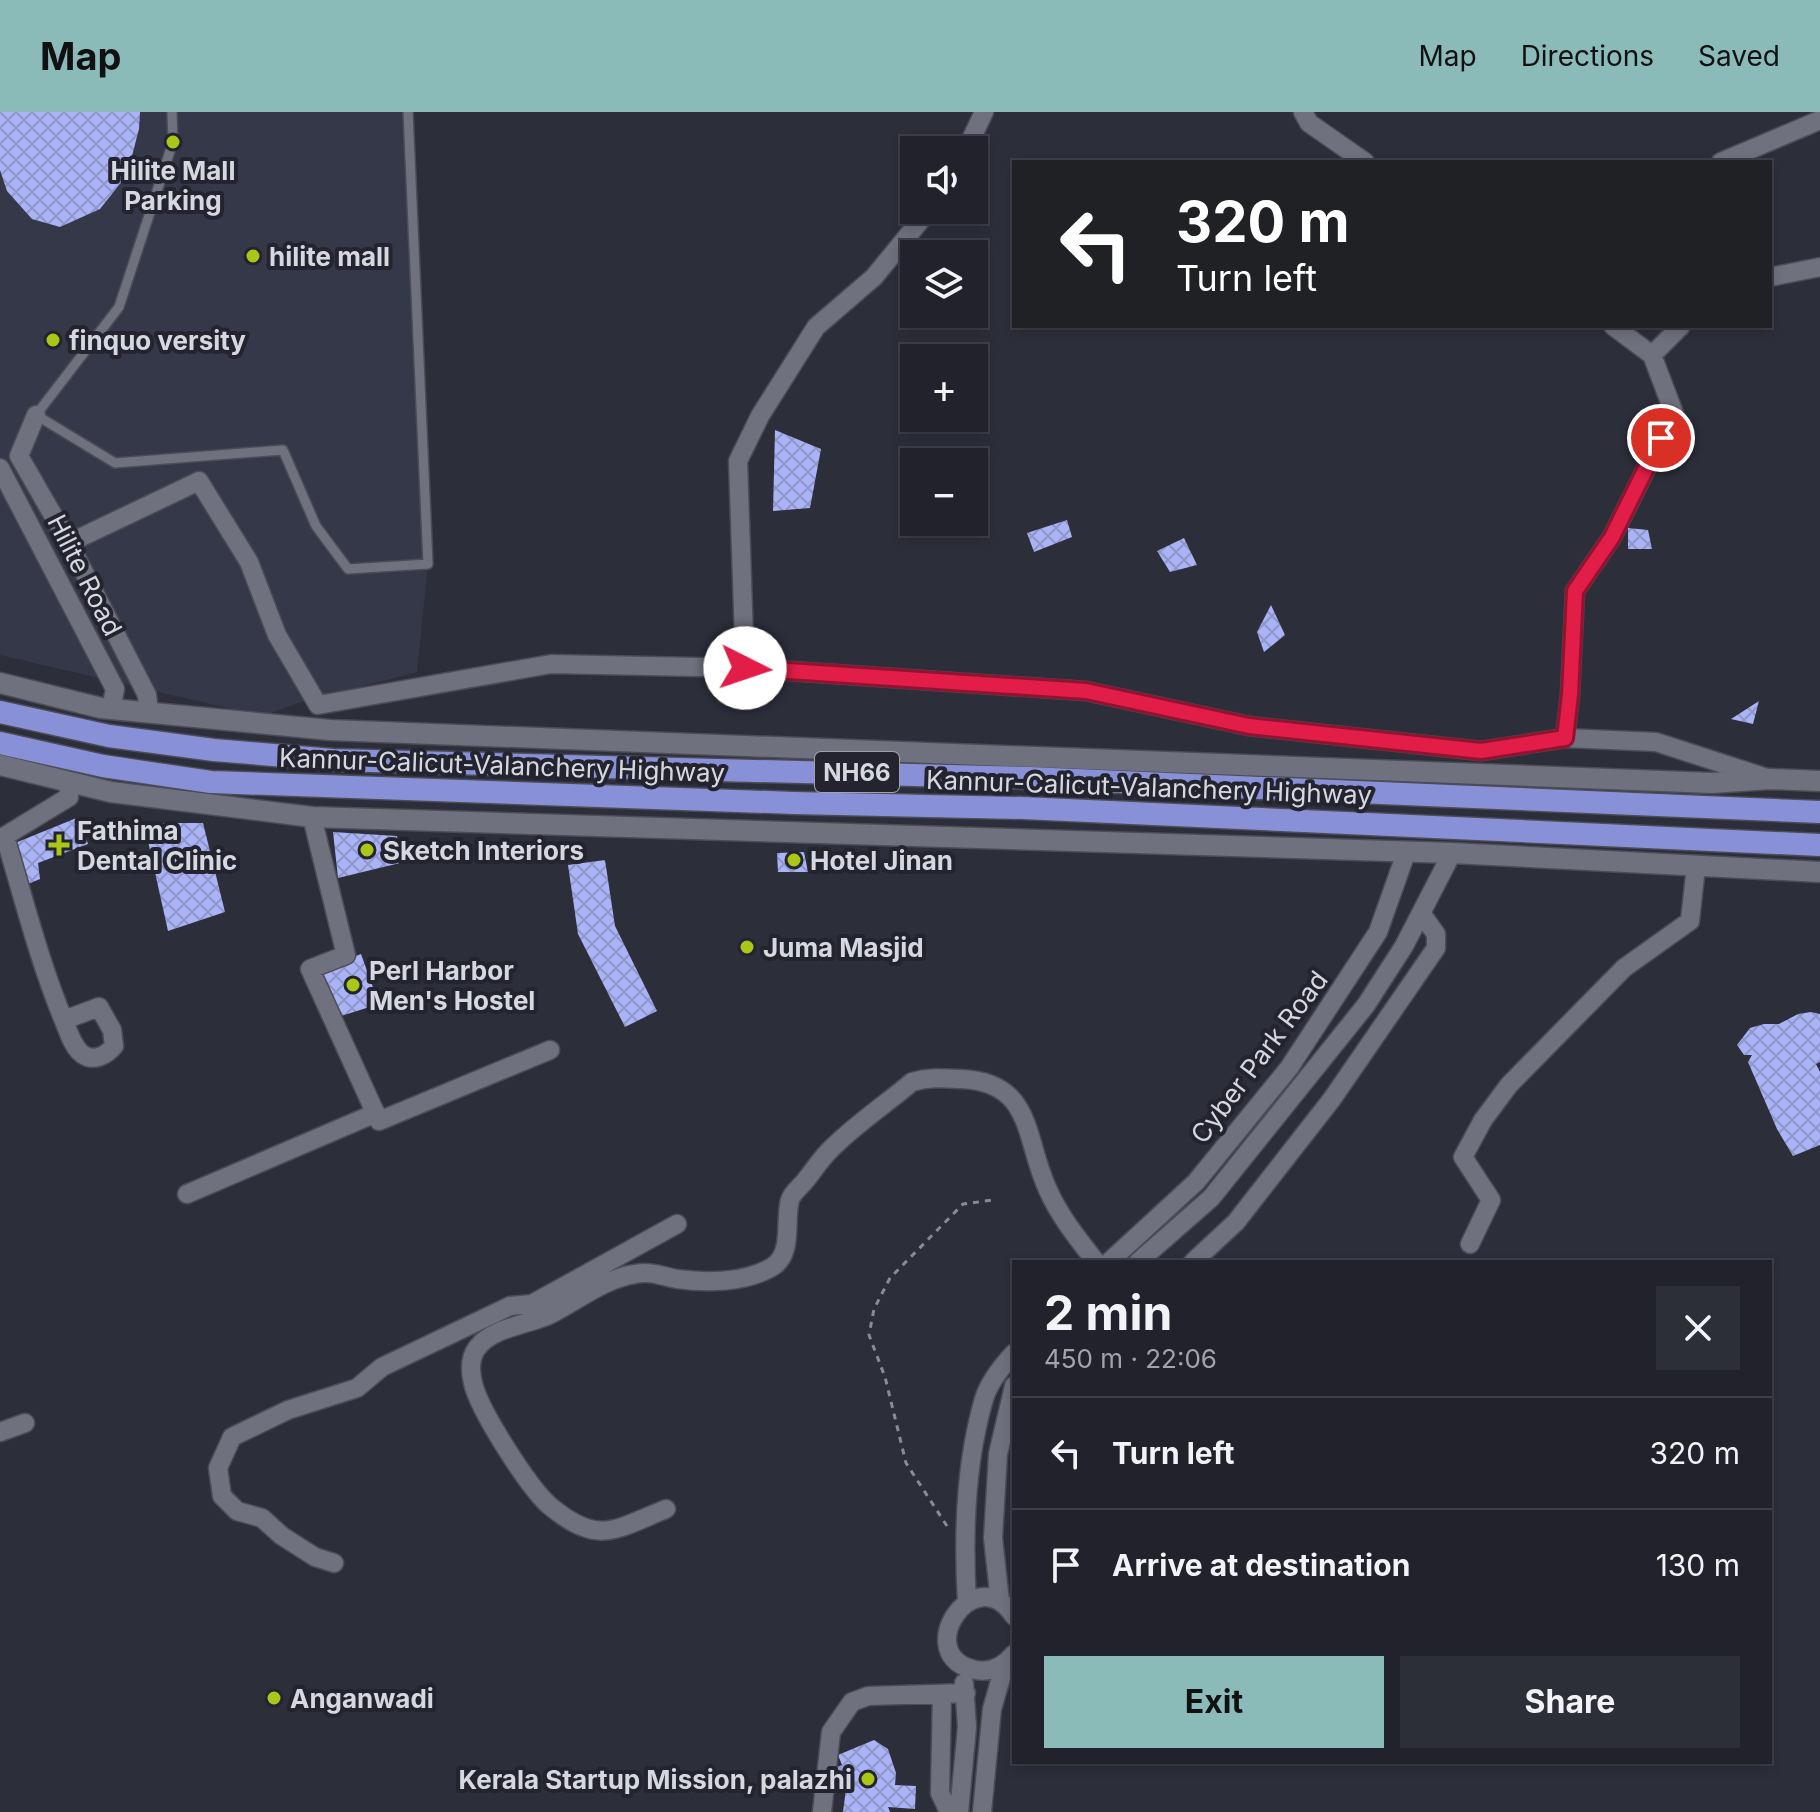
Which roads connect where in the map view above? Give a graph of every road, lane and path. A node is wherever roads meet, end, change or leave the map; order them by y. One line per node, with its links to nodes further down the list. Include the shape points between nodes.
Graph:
1 (172, 112): 15 (lane, via 173,142 119,307)
2 (408, 112): 15 (lane, via 428,564 348,569 316,526 283,450 115,463)
3 (984, 112): 6 (street)
4 (1303, 112): 7 (street, via 1309,123)
5 (1820, 120): 8 (street)
6 (973, 136)
7 (1362, 160)
8 (1726, 160)
9 (918, 224): 18 (street, via 874,277 816,327 738,461)
10 (1820, 267): 11 (street)
11 (1772, 277)
12 (1616, 328): 14 (street)
13 (1679, 328): 14 (street)
14 (1652, 355): 23 (street, via 1674,413 1612,537 1575,591)
15 (36, 415): 17 (street, via 19,456)
16 (0, 468): 20 (street, Hilite Road, via 115,689)
17 (69, 543): 18 (street, via 199,481 249,562 277,635 318,705 551,664); 22 (street, via 147,695)
18 (745, 668): 23 (street, via 1086,691 1249,726 1481,751)
19 (0, 683): 20 (street)
20 (111, 709): 22 (street)
21 (0, 712): 29 (highway, NH66, via 109,736 333,760 1013,777)
22 (149, 713): 26 (street, via 330,730 1712,783)
23 (1565, 738): 26 (street, via 1656,742)
24 (0, 743): 32 (highway, Kannur-Calicut-Valanchery Highway / NH66, via 211,782 1023,808)
25 (0, 765): 28 (street)
26 (1770, 779): 27 (street)
27 (1820, 781)
28 (69, 782): 30 (street); 31 (street, via 69,797)
29 (1820, 812)
30 (312, 817): 33 (street); 40 (street, via 346,955 310,969)
31 (2, 838): 38 (street)
32 (1820, 845)
33 (1406, 853): 34 (street); 46 (street, Cyber Park Road, via 1378,932 1289,1068 1196,1182)
34 (1452, 853): 35 (street); 37 (street)
35 (1696, 866): 36 (street); 44 (street, via 1690,921 1624,968 1509,1085 1483,1120 1463,1157 1491,1200)
36 (1820, 872)
37 (1421, 913): 47 (street, via 1366,1005 1308,1080 1211,1198); 48 (street, via 1436,934 1436,948 1322,1111 1236,1222)
38 (64, 1020)
39 (550, 1050): 40 (street, via 379,1121)
40 (376, 1113): 41 (street)
41 (187, 1194)
42 (993, 1200): 55 (path, via 963,1204 890,1278 874,1309 869,1335 906,1463)
43 (677, 1224): 49 (street)
44 (1470, 1244)
45 (1094, 1260): 49 (street, via 1047,1188 1021,1111 1003,1089 982,1080 928,1077 912,1082 831,1148 790,1198 783,1255 771,1268 728,1279 675,1279 653,1272)
46 (1111, 1260)
47 (1140, 1260)
48 (1195, 1260)
49 (603, 1276): 54 (street, via 550,1315 499,1332 478,1347 470,1364 473,1386 497,1434 546,1502 572,1524 592,1531 613,1529); 56 (street, via 532,1304 510,1306 382,1367 357,1388 288,1410 232,1437 218,1468 222,1496 237,1511 262,1518 315,1557)
50 (1012, 1355): 58 (street, via 985,1397 971,1468 964,1553)
51 (1012, 1394): 57 (street, via 998,1454 993,1538)
52 (25, 1423): 53 (street)
53 (0, 1432)
54 (666, 1509)
55 (948, 1527)
56 (334, 1563)
57 (1000, 1601): 58 (street); 59 (street)
58 (967, 1602): 61 (street, via 950,1619 947,1631 952,1654)
59 (1012, 1614)
60 (1009, 1659): 61 (street, via 982,1671); 67 (street, via 992,1709)
61 (960, 1663): 62 (street)
62 (966, 1693): 63 (street); 66 (street)
63 (942, 1694): 64 (street, via 868,1696 852,1702 831,1732); 65 (street, via 940,1793)
64 (822, 1812)
65 (949, 1812)
66 (959, 1812)
67 (982, 1812)

